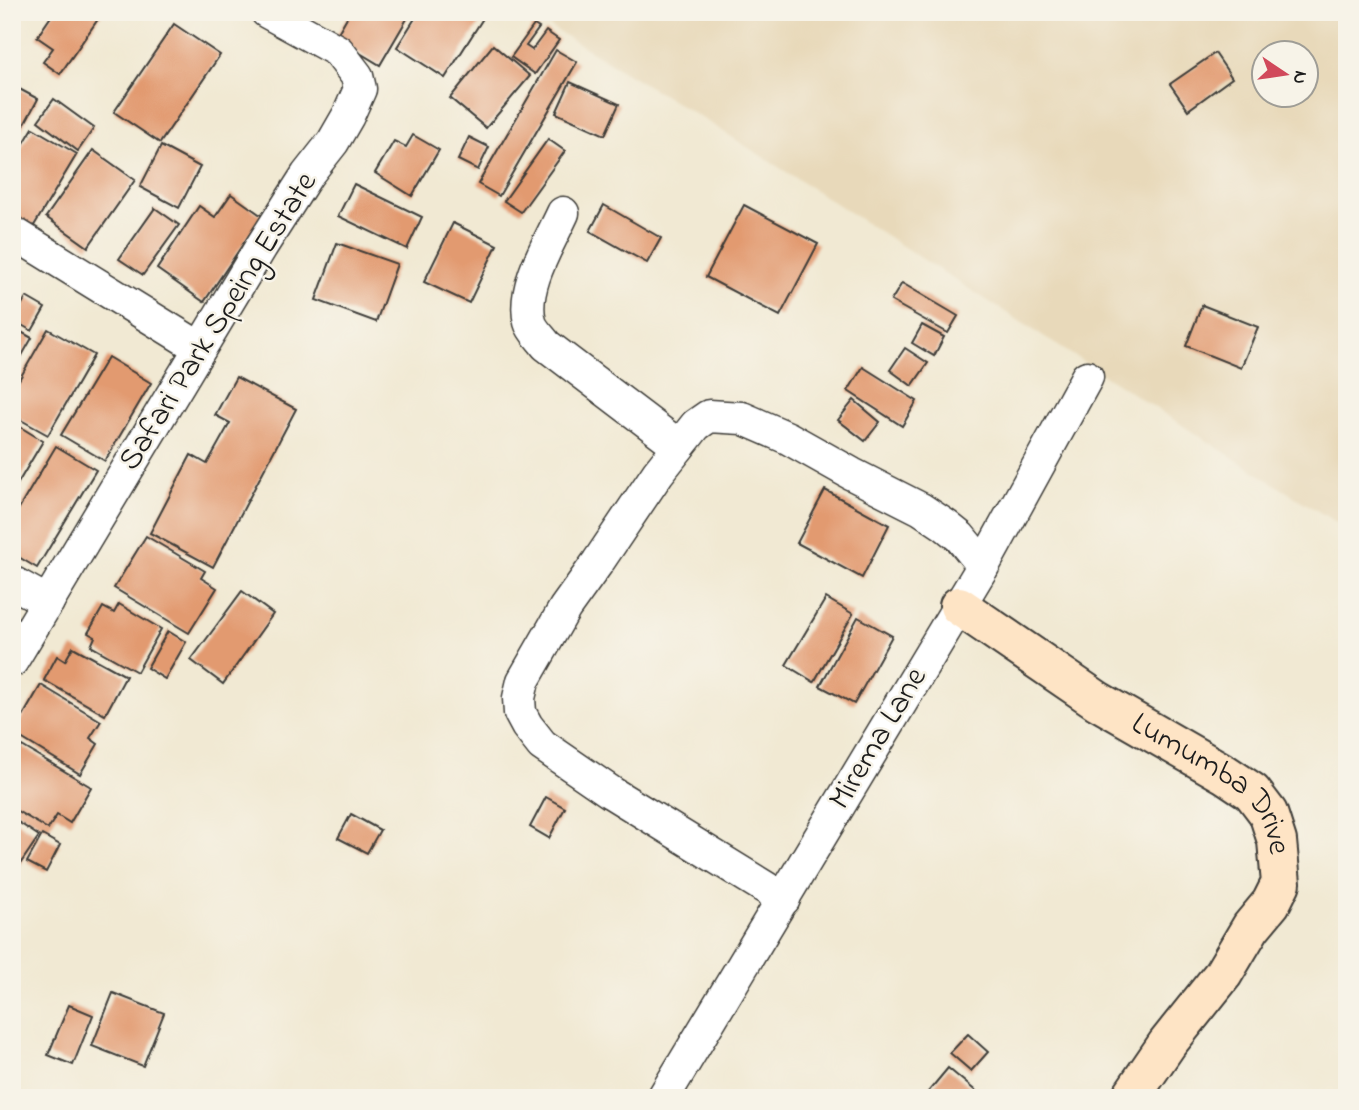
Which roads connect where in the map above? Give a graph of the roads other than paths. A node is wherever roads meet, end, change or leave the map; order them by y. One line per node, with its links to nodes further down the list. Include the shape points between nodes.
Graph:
1 (267, 12): 4 (street, Safari Park Speing Estate, via 338,51 357,76 360,89 332,142)
2 (563, 213): 6 (street, via 532,280 531,325 545,345)
3 (12, 232): 4 (street)
4 (200, 348): 9 (street, Safari Park Speing Estate)
5 (1087, 377): 7 (street, Mirema Lane)
6 (679, 446): 7 (street, via 709,416 742,418 920,509 960,537); 12 (street, via 565,608 523,681 520,713 542,745)
7 (982, 568): 10 (street, Mirema Lane)
8 (12, 582): 9 (street)
9 (48, 602): 11 (street, Safari Park Speing Estate)
10 (959, 606): 12 (street, Mirema Lane); 14 (street, Lumumba Drive, via 1098,701 1252,792 1268,813 1278,841 1281,883 1270,903)
11 (12, 661)
12 (783, 899): 13 (street, Mirema Lane)
13 (663, 1098)
14 (1130, 1098)

